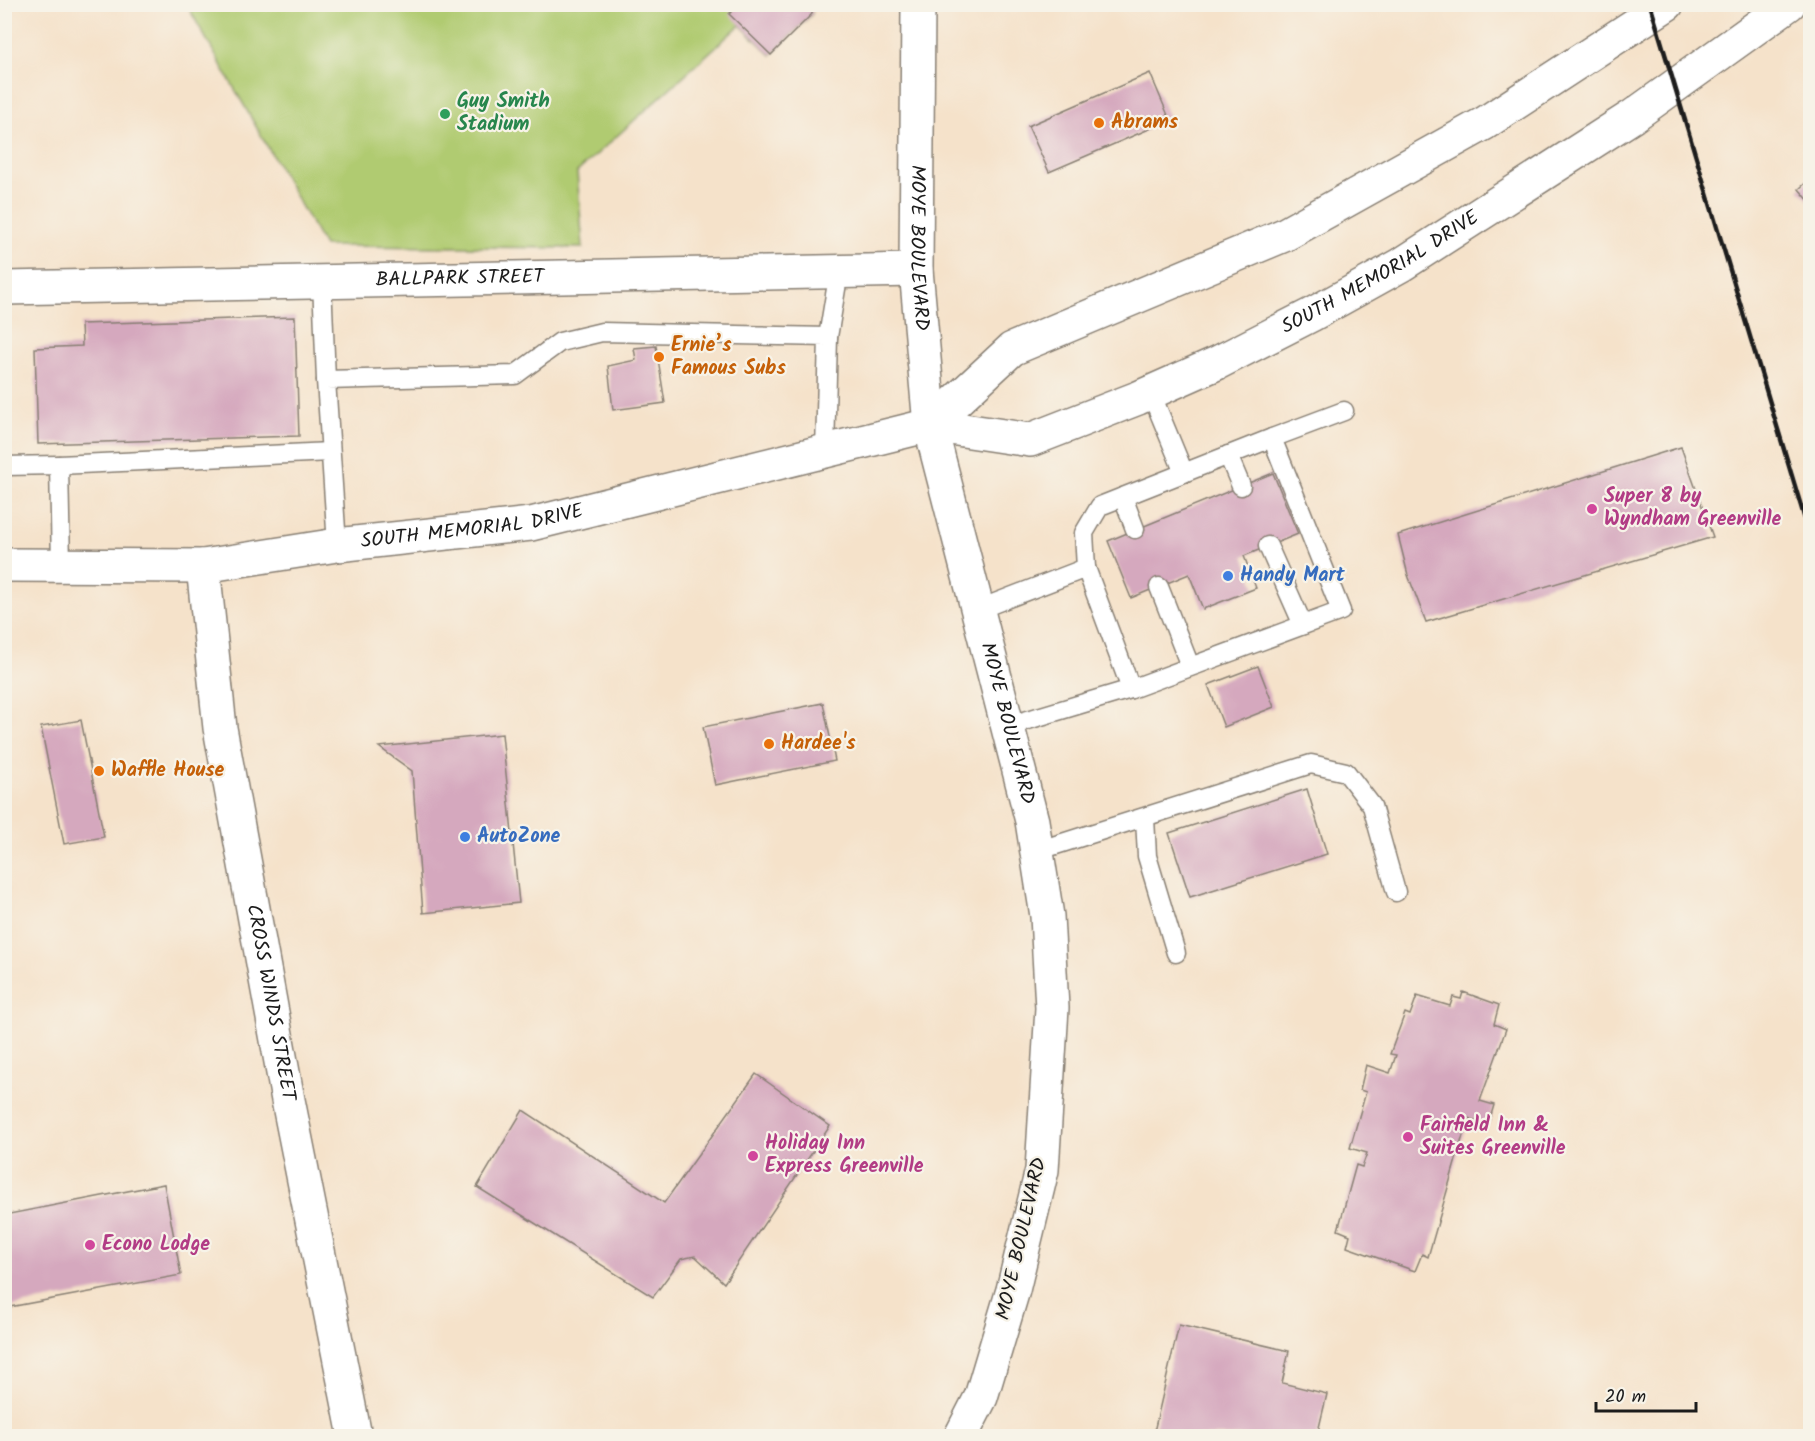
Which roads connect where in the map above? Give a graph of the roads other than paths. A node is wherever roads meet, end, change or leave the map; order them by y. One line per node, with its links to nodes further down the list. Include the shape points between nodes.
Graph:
1 (918, 4): 4 (main road, MOYE BOULEVARD)
2 (1667, 4): 12 (main road, SOUTH MEMORIAL DRIVE, via 1485,123 1284,235 1012,349)
3 (1789, 4): 10 (main road, SOUTH MEMORIAL DRIVE, via 1633,116 1401,265 1311,315)
4 (916, 270): 5 (main road, BALLPARK STREET); 12 (main road, MOYE BOULEVARD)
5 (839, 271): 6 (main road, BALLPARK STREET); 8 (lane)
6 (321, 281): 7 (main road, BALLPARK STREET); 9 (lane)
7 (4, 288)
8 (828, 337): 9 (lane, via 602,332 560,342 515,375); 14 (lane)
9 (326, 380): 15 (lane)
10 (1151, 393): 12 (main road, SOUTH MEMORIAL DRIVE, via 1030,440); 19 (lane)
11 (1344, 411): 13 (lane)
12 (930, 425): 14 (main road, SOUTH MEMORIAL DRIVE); 30 (main road, MOYE BOULEVARD)
13 (1272, 438): 16 (lane); 31 (lane, via 1341,610)
14 (825, 451): 23 (main road, SOUTH MEMORIAL DRIVE, via 531,524)
15 (330, 452): 17 (lane); 23 (lane)
16 (1228, 455): 19 (lane); 20 (lane)
17 (59, 465): 18 (lane); 26 (lane)
18 (4, 466)
19 (1184, 473): 21 (lane)
20 (1241, 486)
21 (1123, 497): 22 (lane); 28 (lane, via 1100,506 1084,533)
22 (1135, 529)
23 (337, 545): 27 (main road, SOUTH MEMORIAL DRIVE)
24 (1268, 546): 31 (lane)
25 (4, 565): 26 (main road, SOUTH MEMORIAL DRIVE)
26 (61, 565): 27 (main road, SOUTH MEMORIAL DRIVE)
27 (203, 566): 39 (main road, CROSS WINDS STREET, via 220,728)
28 (1086, 568): 30 (lane); 33 (lane)
29 (1159, 587): 32 (lane)
30 (977, 610): 34 (main road, MOYE BOULEVARD)
31 (1303, 626): 32 (lane)
32 (1190, 666): 33 (lane)
33 (1131, 689): 34 (lane)
34 (1008, 726): 36 (main road, MOYE BOULEVARD)
35 (1144, 818): 36 (lane); 37 (lane, via 1311,764 1346,772 1372,806); 38 (lane, via 1147,856)
36 (1037, 851): 40 (main road, MOYE BOULEVARD, via 1047,916 1052,1008 1042,1170 1013,1290 981,1397)
37 (1396, 892)
38 (1176, 953)
39 (355, 1437)
40 (961, 1437)

